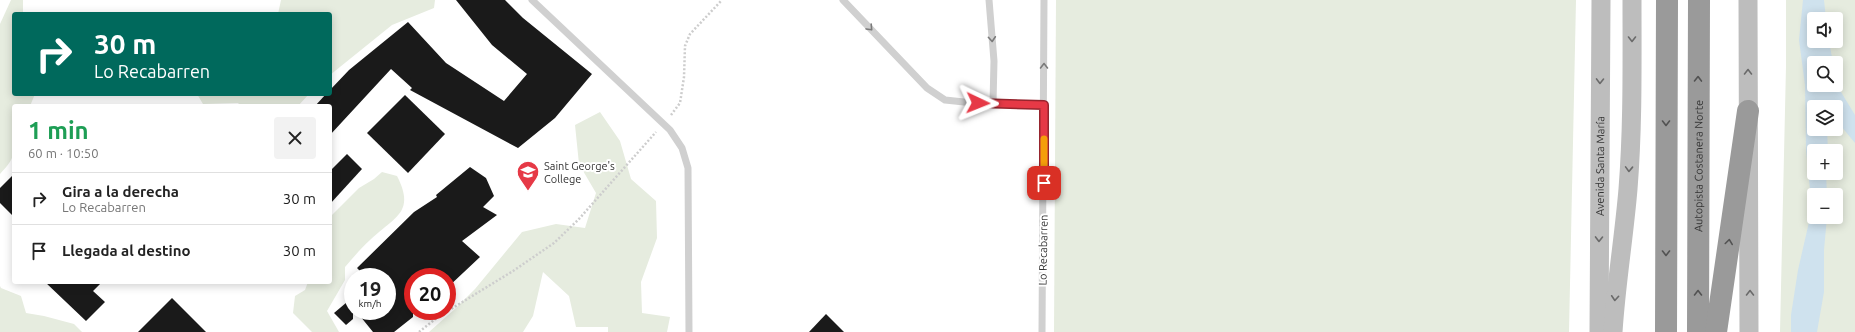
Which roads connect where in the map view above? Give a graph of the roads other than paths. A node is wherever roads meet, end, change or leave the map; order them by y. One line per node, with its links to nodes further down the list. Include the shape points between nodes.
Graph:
1 (532, 0): 13 (lane, via 670,130 682,148 688,168)
2 (843, 0): 10 (lane, one-way to 10, via 927,88 945,100)
3 (989, 0): 10 (lane, one-way to 10, via 994,61)
4 (1044, 0): 11 (lane, Lo Recabarren, one-way to 4)
5 (1601, 0): 15 (main road, Avenida Santa María, one-way to 15)
6 (1632, 0): 16 (main road, one-way to 16, via 1628,187)
7 (1667, 0): 17 (highway, one-way to 17)
8 (1699, 0): 18 (highway, Autopista Costanera Norte, one-way to 8)
9 (1748, 0): 12 (main road, one-way to 9)
10 (993, 103): 11 (lane)
11 (1044, 105): 14 (lane, Lo Recabarren)
12 (1748, 111): 19 (highway, one-way to 12); 20 (main road, one-way to 12)
13 (689, 332)
14 (1042, 332)
15 (1599, 332)
16 (1613, 332)
17 (1666, 332)
18 (1698, 332)
19 (1716, 332)
20 (1750, 332)

